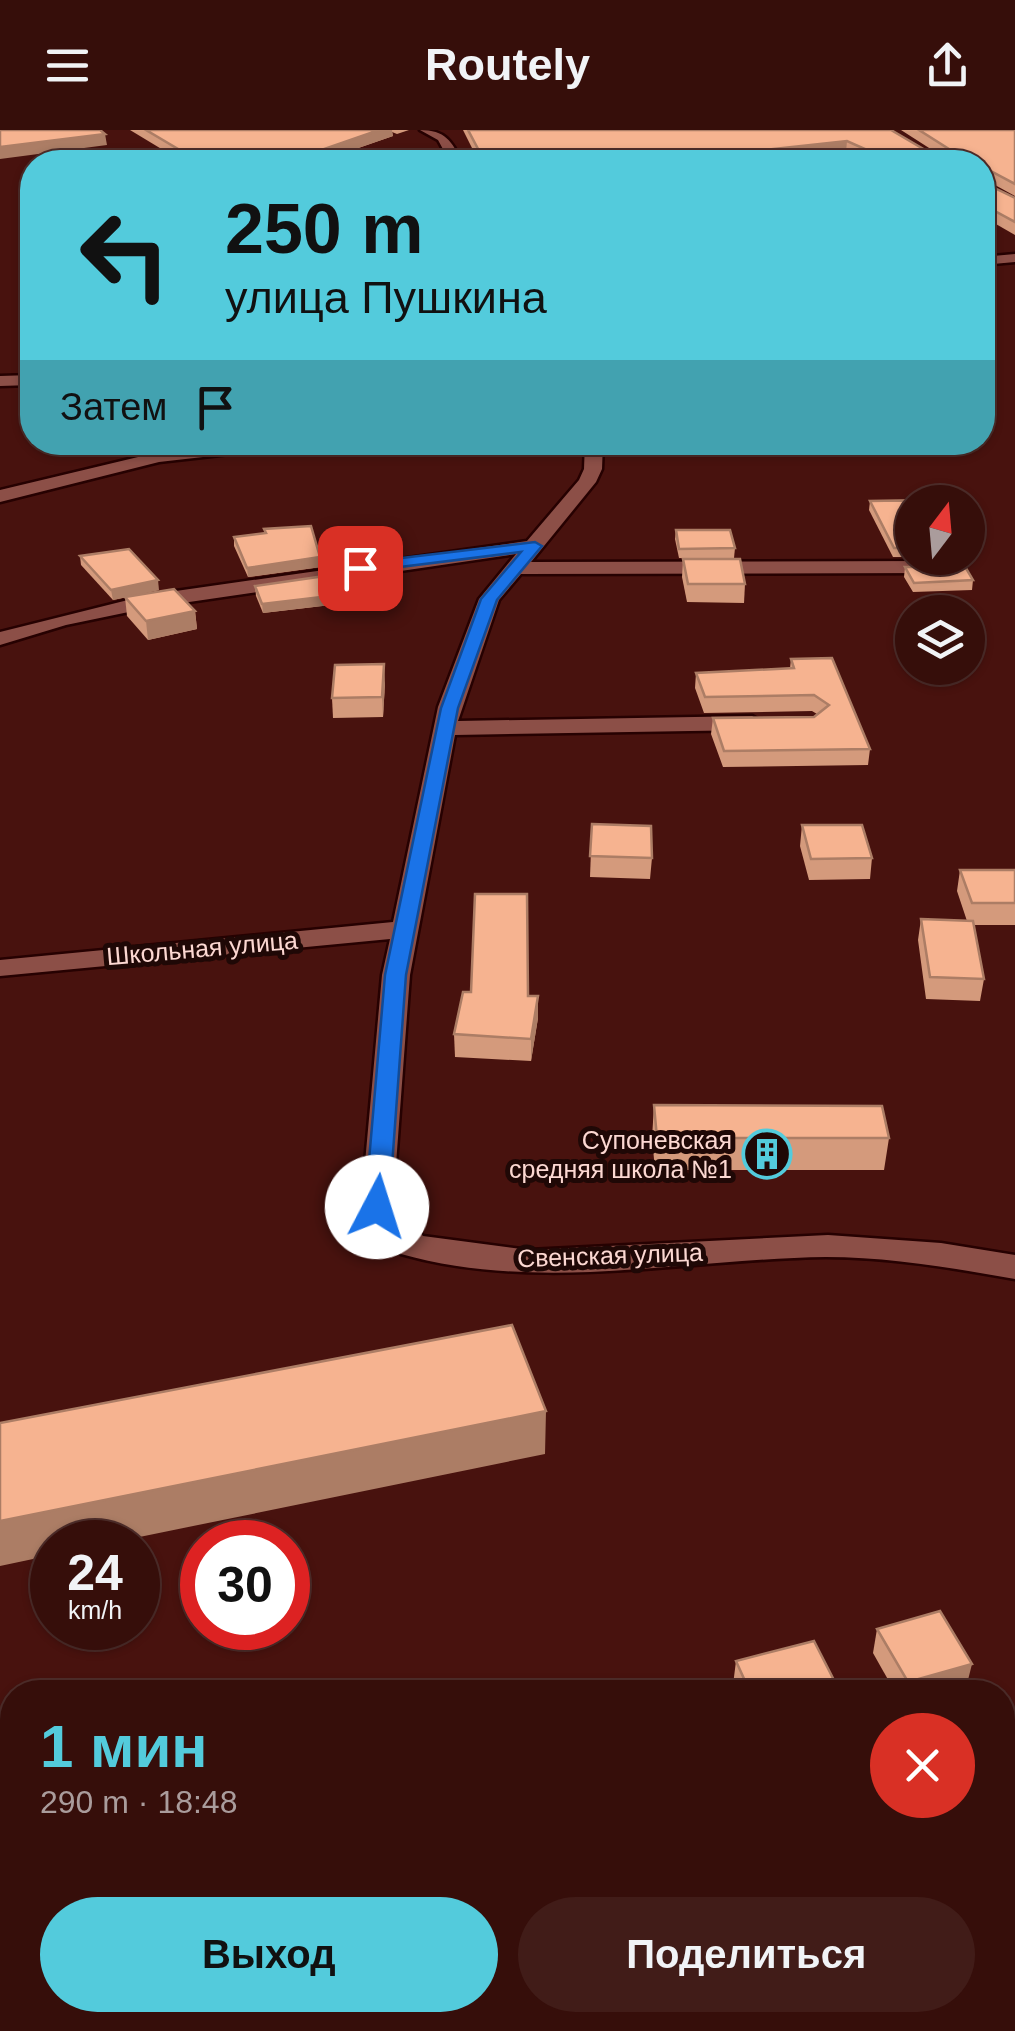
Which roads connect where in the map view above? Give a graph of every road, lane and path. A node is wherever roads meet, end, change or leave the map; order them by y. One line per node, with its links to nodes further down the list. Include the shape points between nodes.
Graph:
1 (426, 130): 2 (street)
2 (449, 150)
3 (184, 455): 5 (street)
4 (594, 455): 6 (street, Свенская улица, via 587,482)
5 (0, 496)
6 (535, 546): 7 (street, Свенская улица); 9 (street, via 166,598)
7 (512, 568): 8 (street); 11 (street, Свенская улица, via 489,599)
8 (895, 568)
9 (0, 639)
10 (774, 722): 11 (street)
11 (445, 728): 12 (street, Свенская улица)
12 (405, 929): 13 (street, Школьная улица); 14 (street, Свенская улица, via 377,1207 413,1246 529,1262 828,1246)
13 (0, 968)
14 (1015, 1267)

